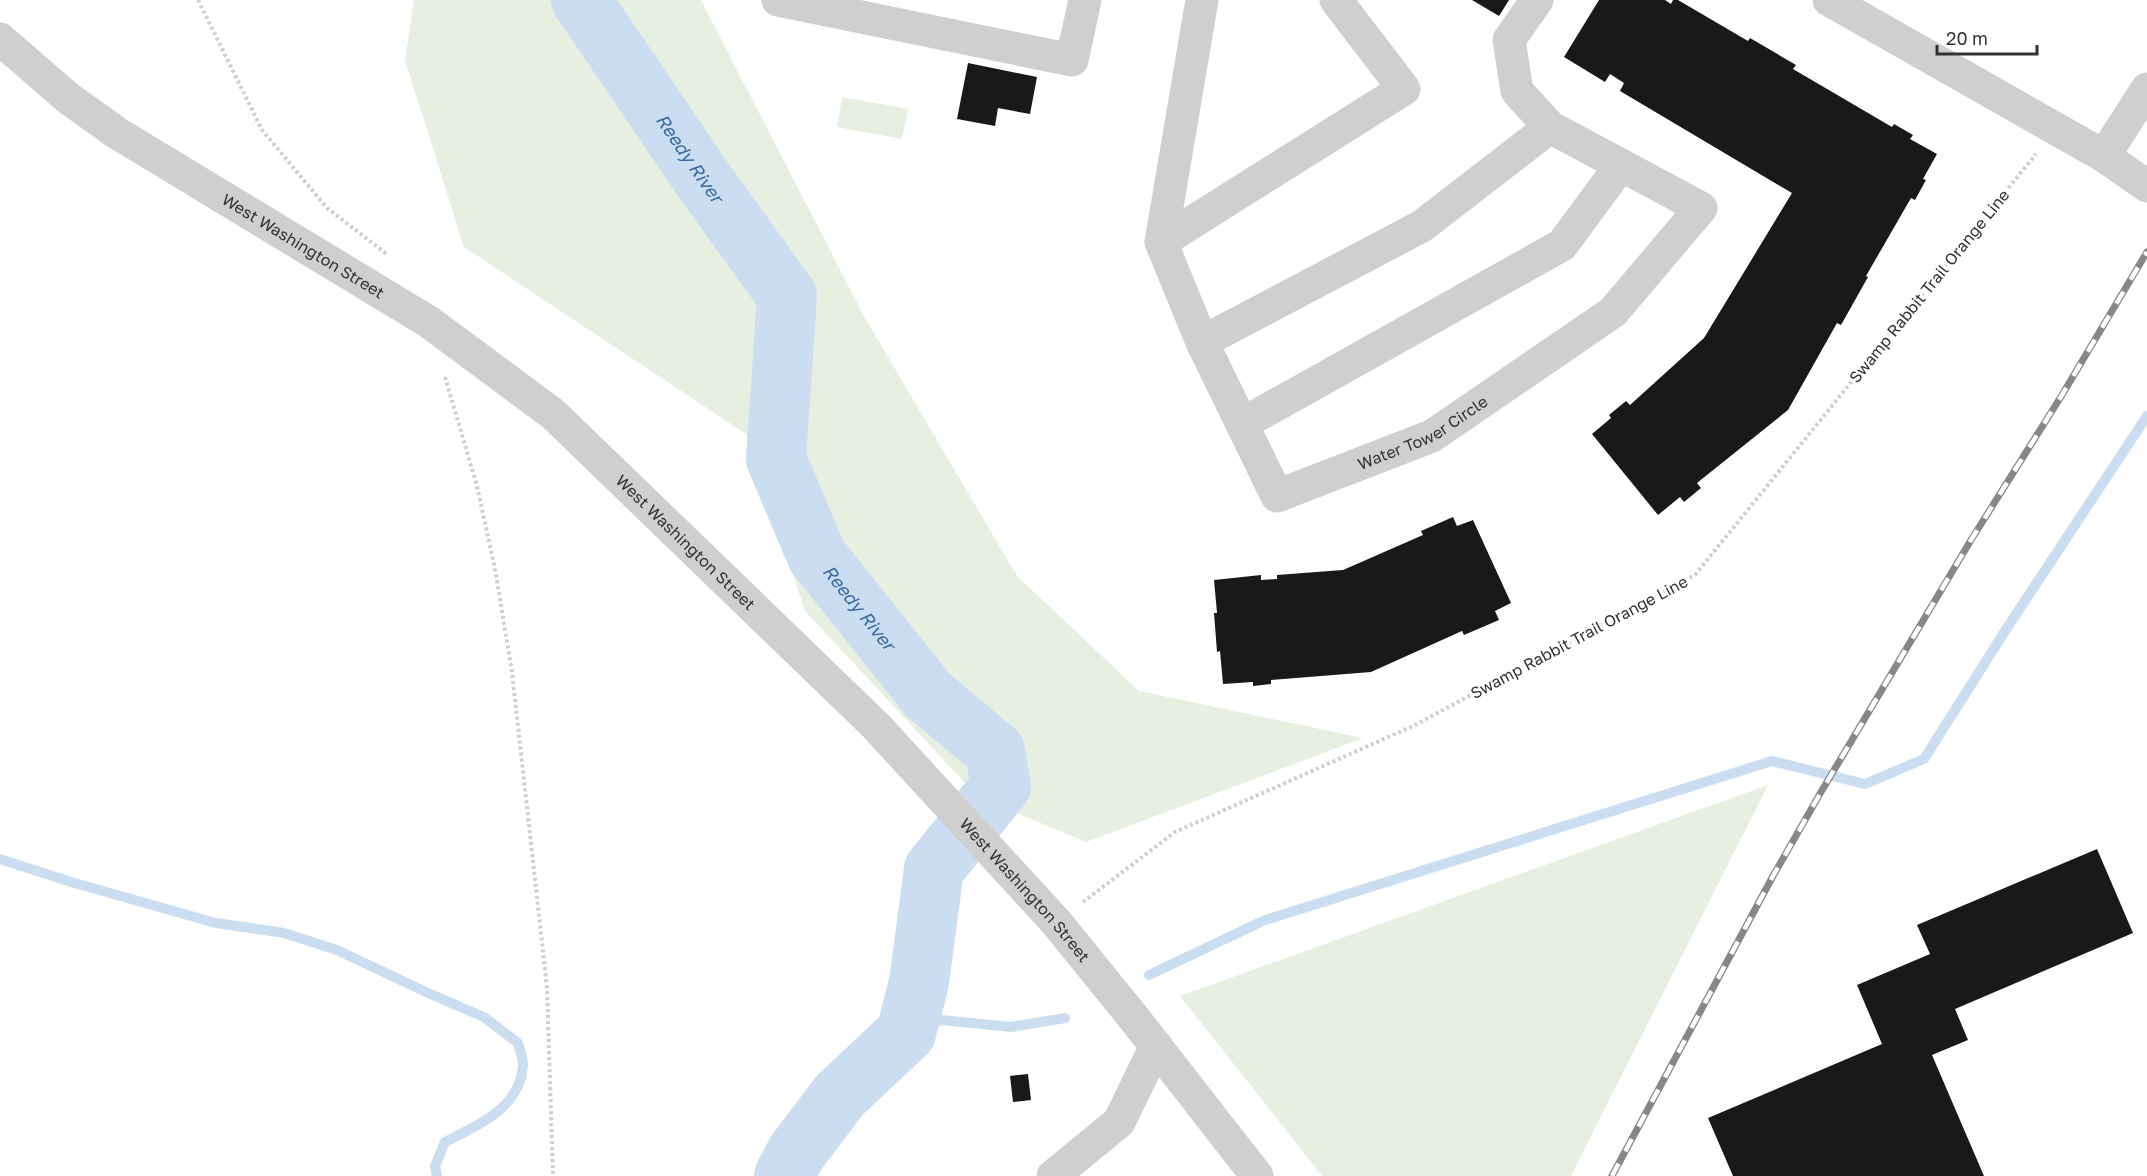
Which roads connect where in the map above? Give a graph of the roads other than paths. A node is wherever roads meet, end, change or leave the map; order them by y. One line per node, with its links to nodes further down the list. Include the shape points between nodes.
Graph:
1 (778, 0): 2 (street, via 1072,60)
2 (1084, 0)
3 (1202, 0): 13 (street)
4 (1336, 0): 13 (street, via 1404,89)
5 (1538, 0): 9 (street, Water Tower Circle, via 1509,40 1517,91)
6 (1829, 0): 10 (street)
7 (0, 39): 16 (street, West Washington Street, via 68,98 117,133 429,322 553,414 876,726 1056,922)
8 (2147, 89): 10 (street)
9 (1550, 127): 11 (street, Water Tower Circle); 14 (street, via 1422,226)
10 (2104, 156): 12 (street)
11 (1621, 165): 15 (street, via 1562,245); 15 (street, Water Tower Circle, via 1701,208 1613,312 1432,436 1277,496)
12 (2147, 186)
13 (1161, 242): 14 (street, Water Tower Circle)
14 (1202, 342): 15 (street, Water Tower Circle)
15 (1242, 424)
16 (1156, 1046): 17 (street, via 1119,1122); 18 (street, West Washington Street)
17 (1053, 1176)
18 (1257, 1176)

